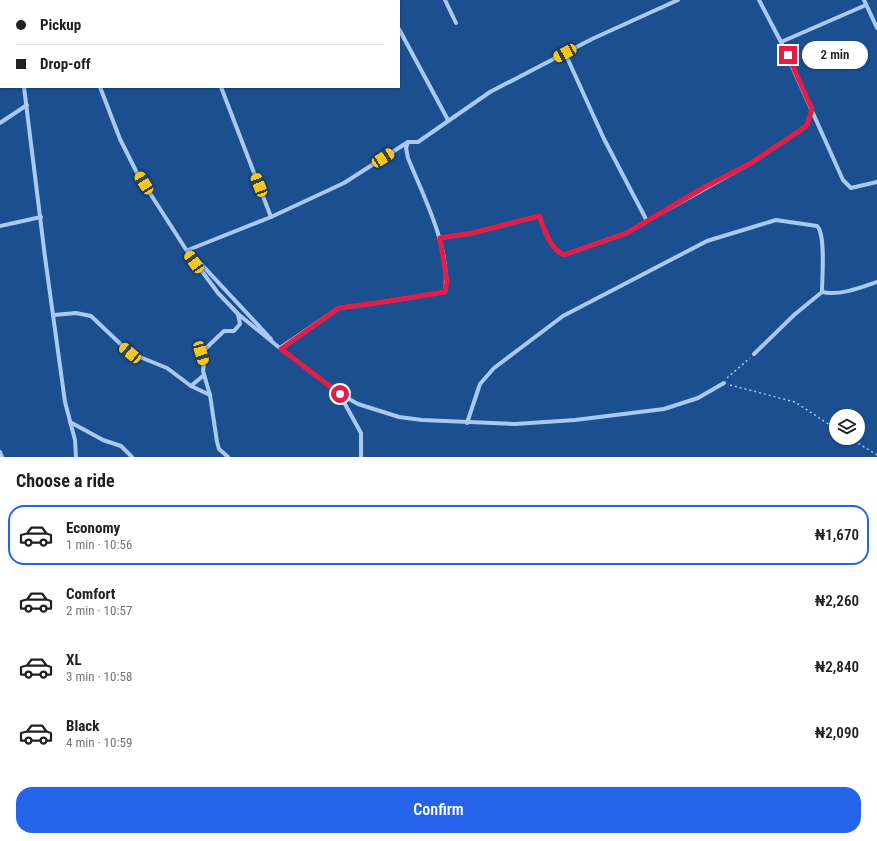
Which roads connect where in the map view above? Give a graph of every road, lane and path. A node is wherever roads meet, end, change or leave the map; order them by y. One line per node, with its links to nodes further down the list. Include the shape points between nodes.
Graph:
1 (444, 0): 6 (street)
2 (678, 0): 10 (street)
3 (759, 0): 9 (street)
4 (864, 0): 5 (street)
5 (866, 5): 7 (street); 9 (street)
6 (456, 24)
7 (877, 28)
8 (400, 31): 16 (street)
9 (782, 42): 15 (street)
10 (565, 53): 16 (street, via 490,92); 22 (street, via 604,139)
11 (24, 88): 14 (street)
12 (100, 88): 27 (street, via 120,139 137,172 202,273)
13 (221, 88): 21 (street)
14 (27, 105): 17 (street); 20 (street)
15 (812, 109): 19 (street, via 843,180 850,188); 22 (street, via 807,125 801,130 751,163)
16 (448, 120): 18 (street, via 418,142)
17 (0, 123)
18 (408, 142): 21 (street, via 344,183); 24 (street, via 408,158)
19 (877, 182)
20 (41, 217): 23 (street); 28 (street)
21 (270, 217): 29 (street, via 188,250)
22 (647, 221): 24 (street, via 627,233 564,255 556,251 539,216 473,233)
23 (0, 226)
24 (440, 238): 29 (street, via 447,282 445,292 339,308)
25 (877, 282): 26 (street, via 839,293)
26 (822, 292): 30 (street); 37 (street, via 822,240 821,230 817,226 776,220 707,241 563,316 530,340 494,368 480,384)
27 (238, 314): 29 (street); 31 (street, via 240,324 234,331 224,331 201,353)
28 (54, 315): 33 (street, via 76,313 91,316 130,353 167,368); 36 (street)
29 (281, 349): 34 (street)
30 (754, 354): 32 (path, via 731,373)
31 (204, 376): 33 (street); 35 (street)
32 (724, 383): 37 (street, via 698,398 664,409 575,420 515,424); 38 (path, via 795,402)
33 (191, 386): 35 (street)
34 (340, 394): 37 (street, via 358,404 399,417); 46 (street, via 361,433)
35 (210, 395): 45 (street, via 219,449)
36 (70, 422): 43 (street); 44 (street, via 103,440 121,446)
37 (467, 423)
38 (829, 424)
39 (861, 445): 41 (path)
40 (0, 452): 42 (street)
41 (877, 455)
42 (2, 457)
43 (76, 457)
44 (132, 457)
45 (228, 457)
46 (361, 457)

